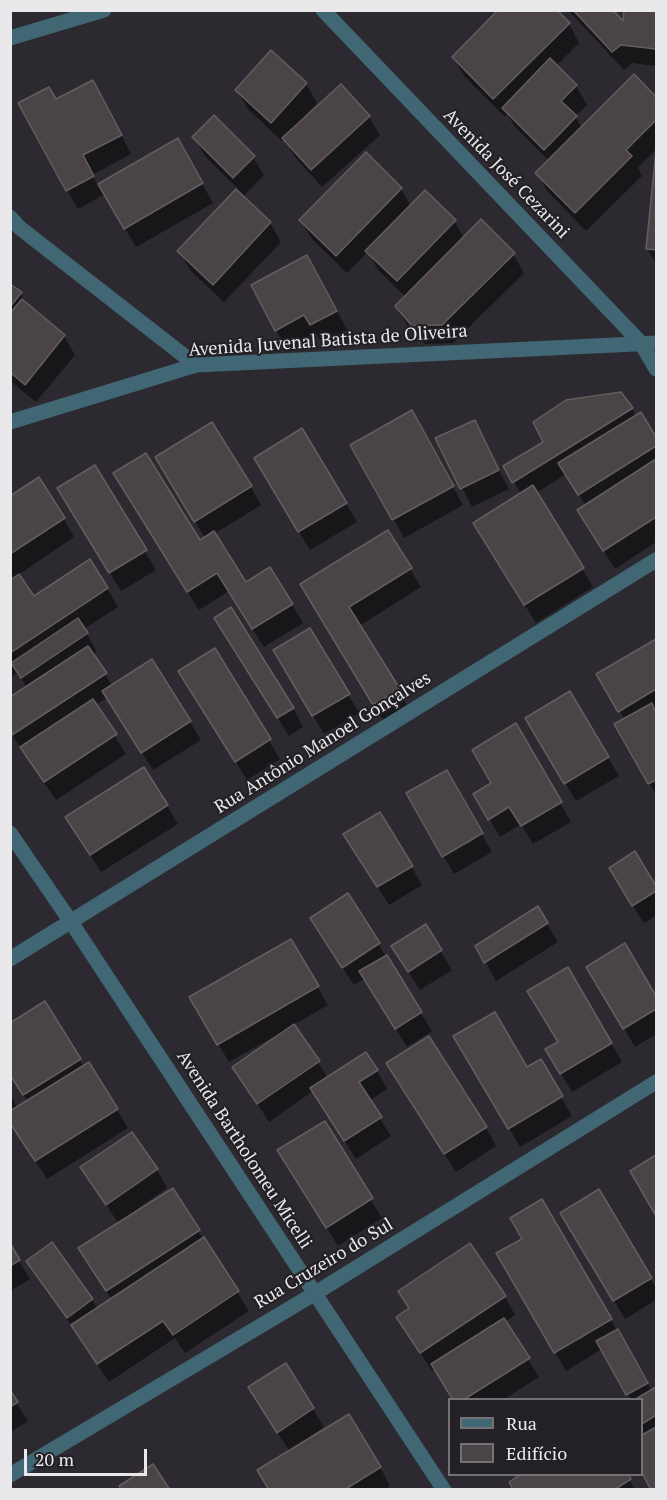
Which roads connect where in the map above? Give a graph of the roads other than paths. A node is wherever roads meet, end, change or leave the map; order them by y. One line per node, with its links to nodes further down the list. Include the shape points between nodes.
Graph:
1 (104, 10): 3 (street)
2 (323, 10): 6 (street, Avenida José Cezarini)
3 (10, 38)
4 (10, 217): 7 (street)
5 (657, 343): 6 (street, Avenida Juvenal Batista de Oliveira)
6 (641, 344): 7 (street, Avenida Juvenal Batista de Oliveira); 8 (street, Avenida José Cezarini)
7 (196, 365): 9 (street, Avenida Juvenal Batista de Oliveira)
8 (657, 369)
9 (10, 422)
10 (657, 560): 12 (street, Rua Antônio Manoel Gonçalves)
11 (10, 833): 12 (street, Avenida Bartholomeu Micelli)
12 (71, 922): 13 (street, Rua Antônio Manoel Gonçalves); 15 (street, Avenida Bartholomeu Micelli)
13 (10, 959)
14 (657, 1082): 15 (street, Rua Cruzeiro do Sul)
15 (314, 1294): 16 (street, Rua Cruzeiro do Sul); 17 (street, Avenida Bartholomeu Micelli)
16 (10, 1476)
17 (444, 1490)

